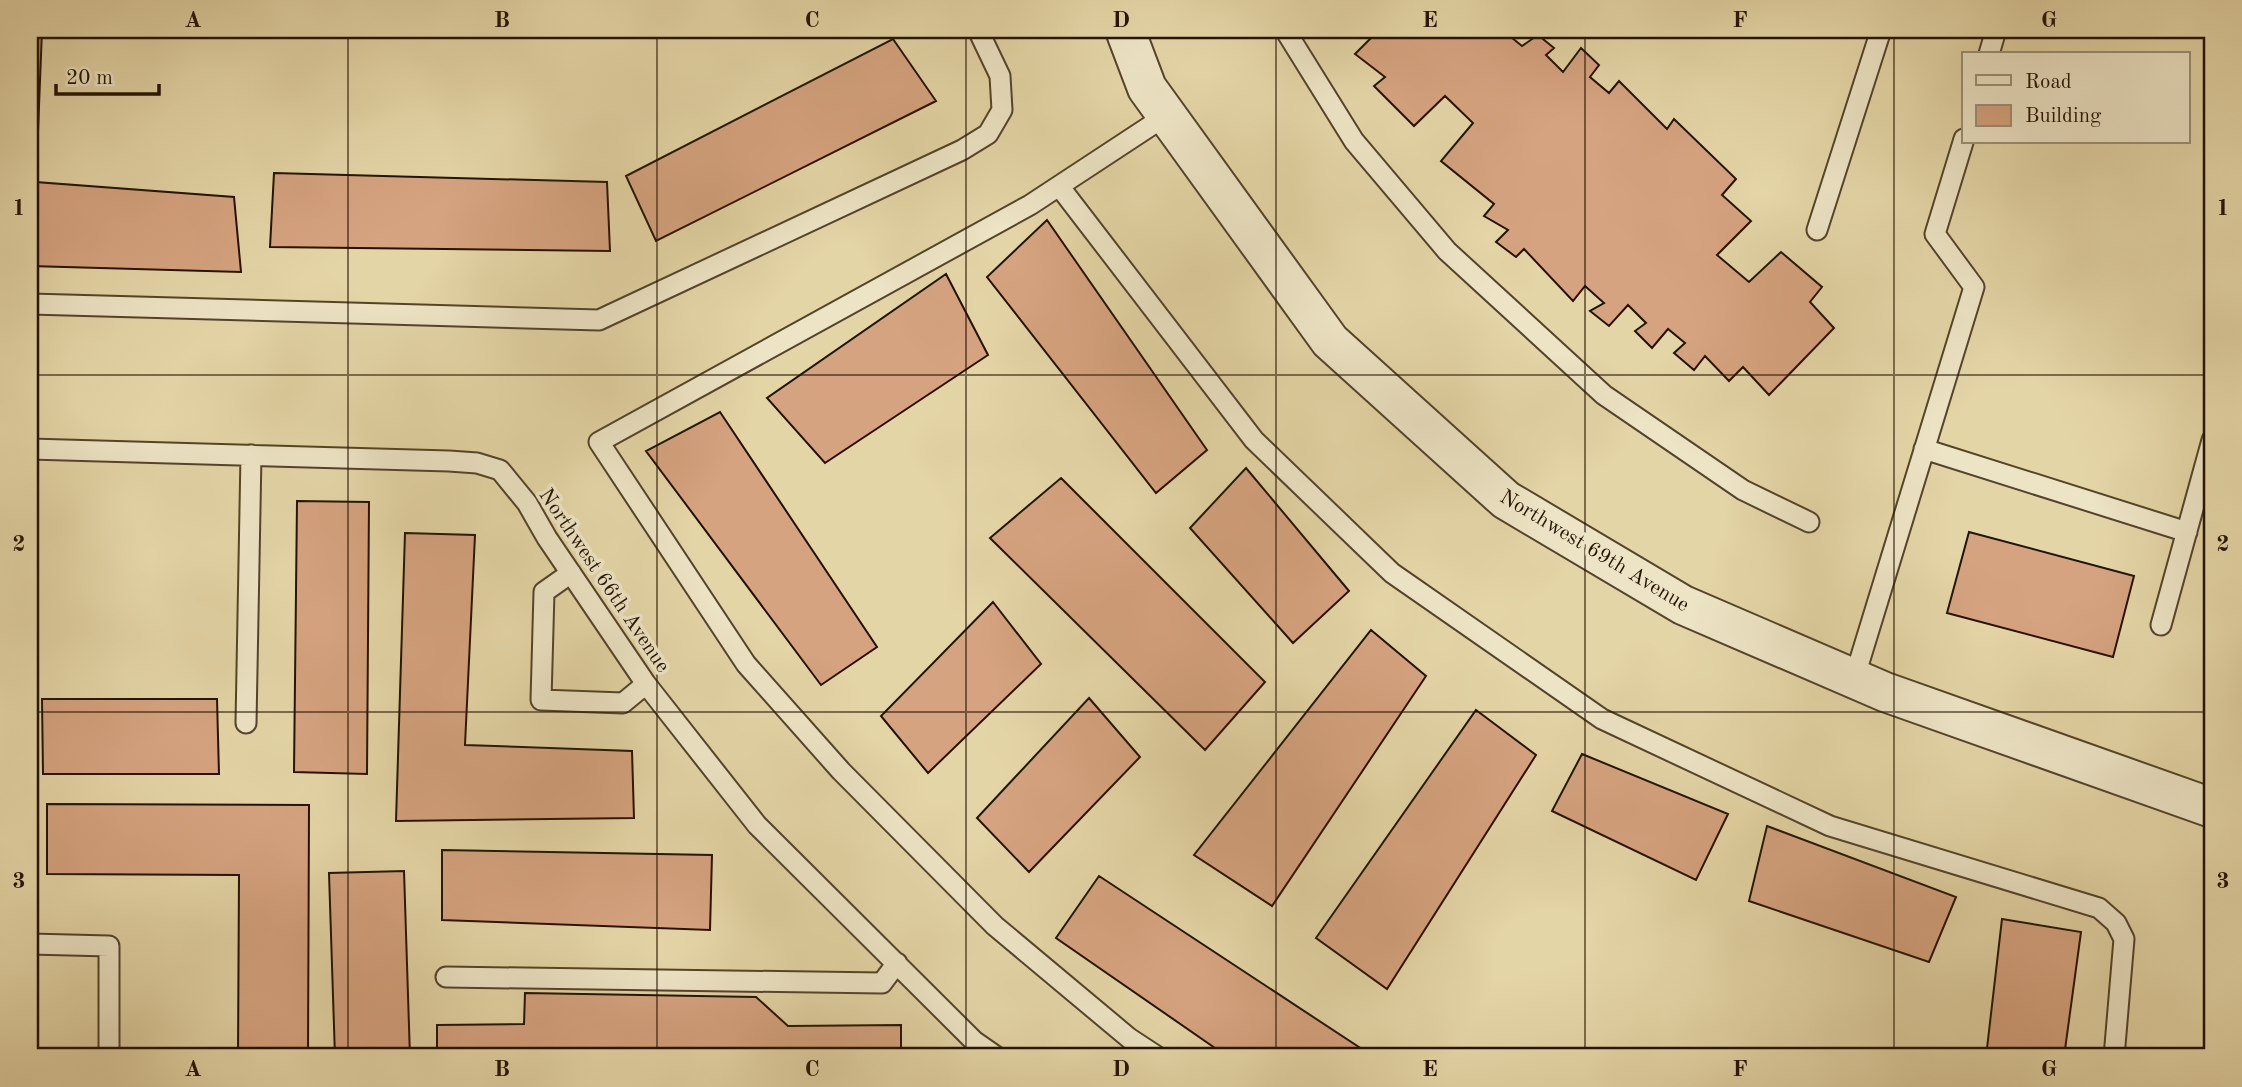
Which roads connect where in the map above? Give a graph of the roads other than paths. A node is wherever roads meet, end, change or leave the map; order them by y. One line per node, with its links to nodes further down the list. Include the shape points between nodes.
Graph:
1 (978, 30): 11 (lane, via 1000,76 1002,110 988,134 599,320)
2 (1125, 30): 7 (street, Northwest 69th Avenue, via 1147,88)
3 (1285, 30): 16 (lane, via 1354,141 1447,251 1604,395 1743,490)
4 (1881, 30): 10 (lane)
5 (1996, 30): 6 (lane)
6 (1990, 52)
7 (1167, 115): 9 (lane); 20 (street, Northwest 69th Avenue, via 1330,341 1506,500 1683,605)
8 (1962, 144): 14 (lane, via 1935,234 1974,287)
9 (1059, 186): 29 (lane, via 598,442 746,664 841,771 995,926); 30 (lane, via 1254,440 1392,573 1602,719 1830,826 2099,908 2116,923 2124,939)
10 (1817, 230)
11 (30, 304)
12 (2212, 440): 17 (lane)
13 (30, 449): 15 (lane, Northwest 66th Avenue)
14 (1924, 449): 17 (lane); 20 (lane)
15 (251, 455): 18 (lane, Northwest 66th Avenue, via 449,461 500,470 527,503); 22 (lane)
16 (1810, 522)
17 (2187, 532): 19 (lane)
18 (571, 573): 21 (lane, Northwest 66th Avenue); 21 (lane, via 544,592 541,700 623,703)
19 (2161, 625)
20 (1854, 679): 23 (street, Northwest 69th Avenue)
21 (646, 684): 25 (lane, Northwest 66th Avenue, via 757,825)
22 (246, 723)
23 (2212, 808)
24 (30, 944): 27 (lane, via 109,946)
25 (897, 963): 26 (lane, via 881,983); 28 (lane, Northwest 66th Avenue, via 974,1041)
26 (446, 977)
27 (109, 1057)
28 (997, 1057)
29 (1158, 1057)
30 (2113, 1057)

